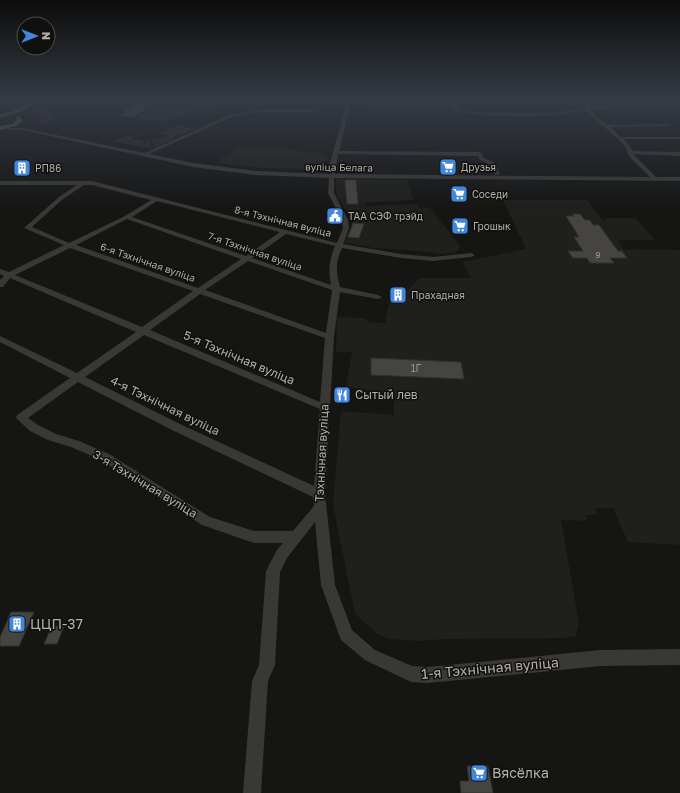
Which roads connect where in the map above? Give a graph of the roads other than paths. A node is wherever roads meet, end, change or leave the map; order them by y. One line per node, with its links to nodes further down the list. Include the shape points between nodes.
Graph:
1 (52, 135): 13 (street, вуліца Белага, via 227,170)
2 (64, 135): 10 (street, вуліца Белага)
3 (185, 135): 10 (street)
4 (340, 135): 8 (street, Тэхнічная вуліца)
5 (616, 135): 6 (street)
6 (620, 138): 7 (street); 9 (street)
7 (680, 138)
8 (336, 152): 12 (street, via 480,154 482,159 493,164); 13 (street, Тэхнічная вуліца)
9 (631, 152): 11 (street); 14 (street, via 630,154)
10 (148, 153): 13 (street, вуліца Белага, via 244,170)
11 (680, 154)
12 (497, 174): 13 (street, вуліца Белага); 14 (street, вуліца Белага)
13 (332, 175): 14 (street, вуліца Белага); 22 (street, Тэхнічная вуліца, via 331,193 345,220 346,228)
14 (654, 178): 15 (street, вуліца Белага)
15 (680, 178)
16 (83, 183): 17 (street, 8-я Тэхнічная вуліца); 18 (street, 8-я Тэхнічная вуліца); 21 (street, 6-я Тэхнічная вуліца, via 61,198 27,228)
17 (0, 184)
18 (157, 199): 19 (street); 20 (street, 8-я Тэхнічная вуліца)
19 (127, 217): 21 (street); 24 (street, 7-я Тэхнічная вуліца)
20 (285, 232): 22 (street, 8-я Тэхнічная вуліца); 24 (street)
21 (69, 245): 26 (street); 29 (street, 6-я Тэхнічная вуліца)
22 (338, 245): 23 (street, 8-я Тэхнічная вуліца, via 433,259); 28 (street, Тэхнічная вуліца, via 332,270)
23 (471, 255)
24 (246, 258): 28 (street, 7-я Тэхнічная вуліца); 29 (street)
25 (0, 271): 26 (street, 5-я Тэхнічная вуліца)
26 (9, 275): 27 (street); 31 (street, 5-я Тэхнічная вуліца)
27 (0, 285)
28 (336, 289): 30 (street, 7-я Тэхнічная вуліца); 32 (street, Тэхнічная вуліца)
29 (199, 291): 31 (street); 32 (street, 6-я Тэхнічная вуліца)
30 (378, 297)
31 (145, 331): 34 (street); 35 (street, 5-я Тэхнічная вуліца)
32 (330, 338): 35 (street, Тэхнічная вуліца)
33 (0, 339): 34 (street, 4-я Тэхнічная вуліца)
34 (78, 377): 36 (street, 4-я Тэхнічная вуліца); 37 (street, 3-я Тэхнічная вуліца, via 21,418 52,437 105,457 206,522 254,537)
35 (324, 406): 36 (street, Тэхнічная вуліца)
36 (320, 501): 37 (street, Тэхнічная вуліца); 38 (street, 1-я Тэхнічная вуліца, via 328,585 346,635 370,655 411,674 428,675 601,658)
37 (295, 537): 39 (street, Тэхнічная вуліца, via 273,571 267,665 260,681)
38 (680, 656)
39 (252, 793)

